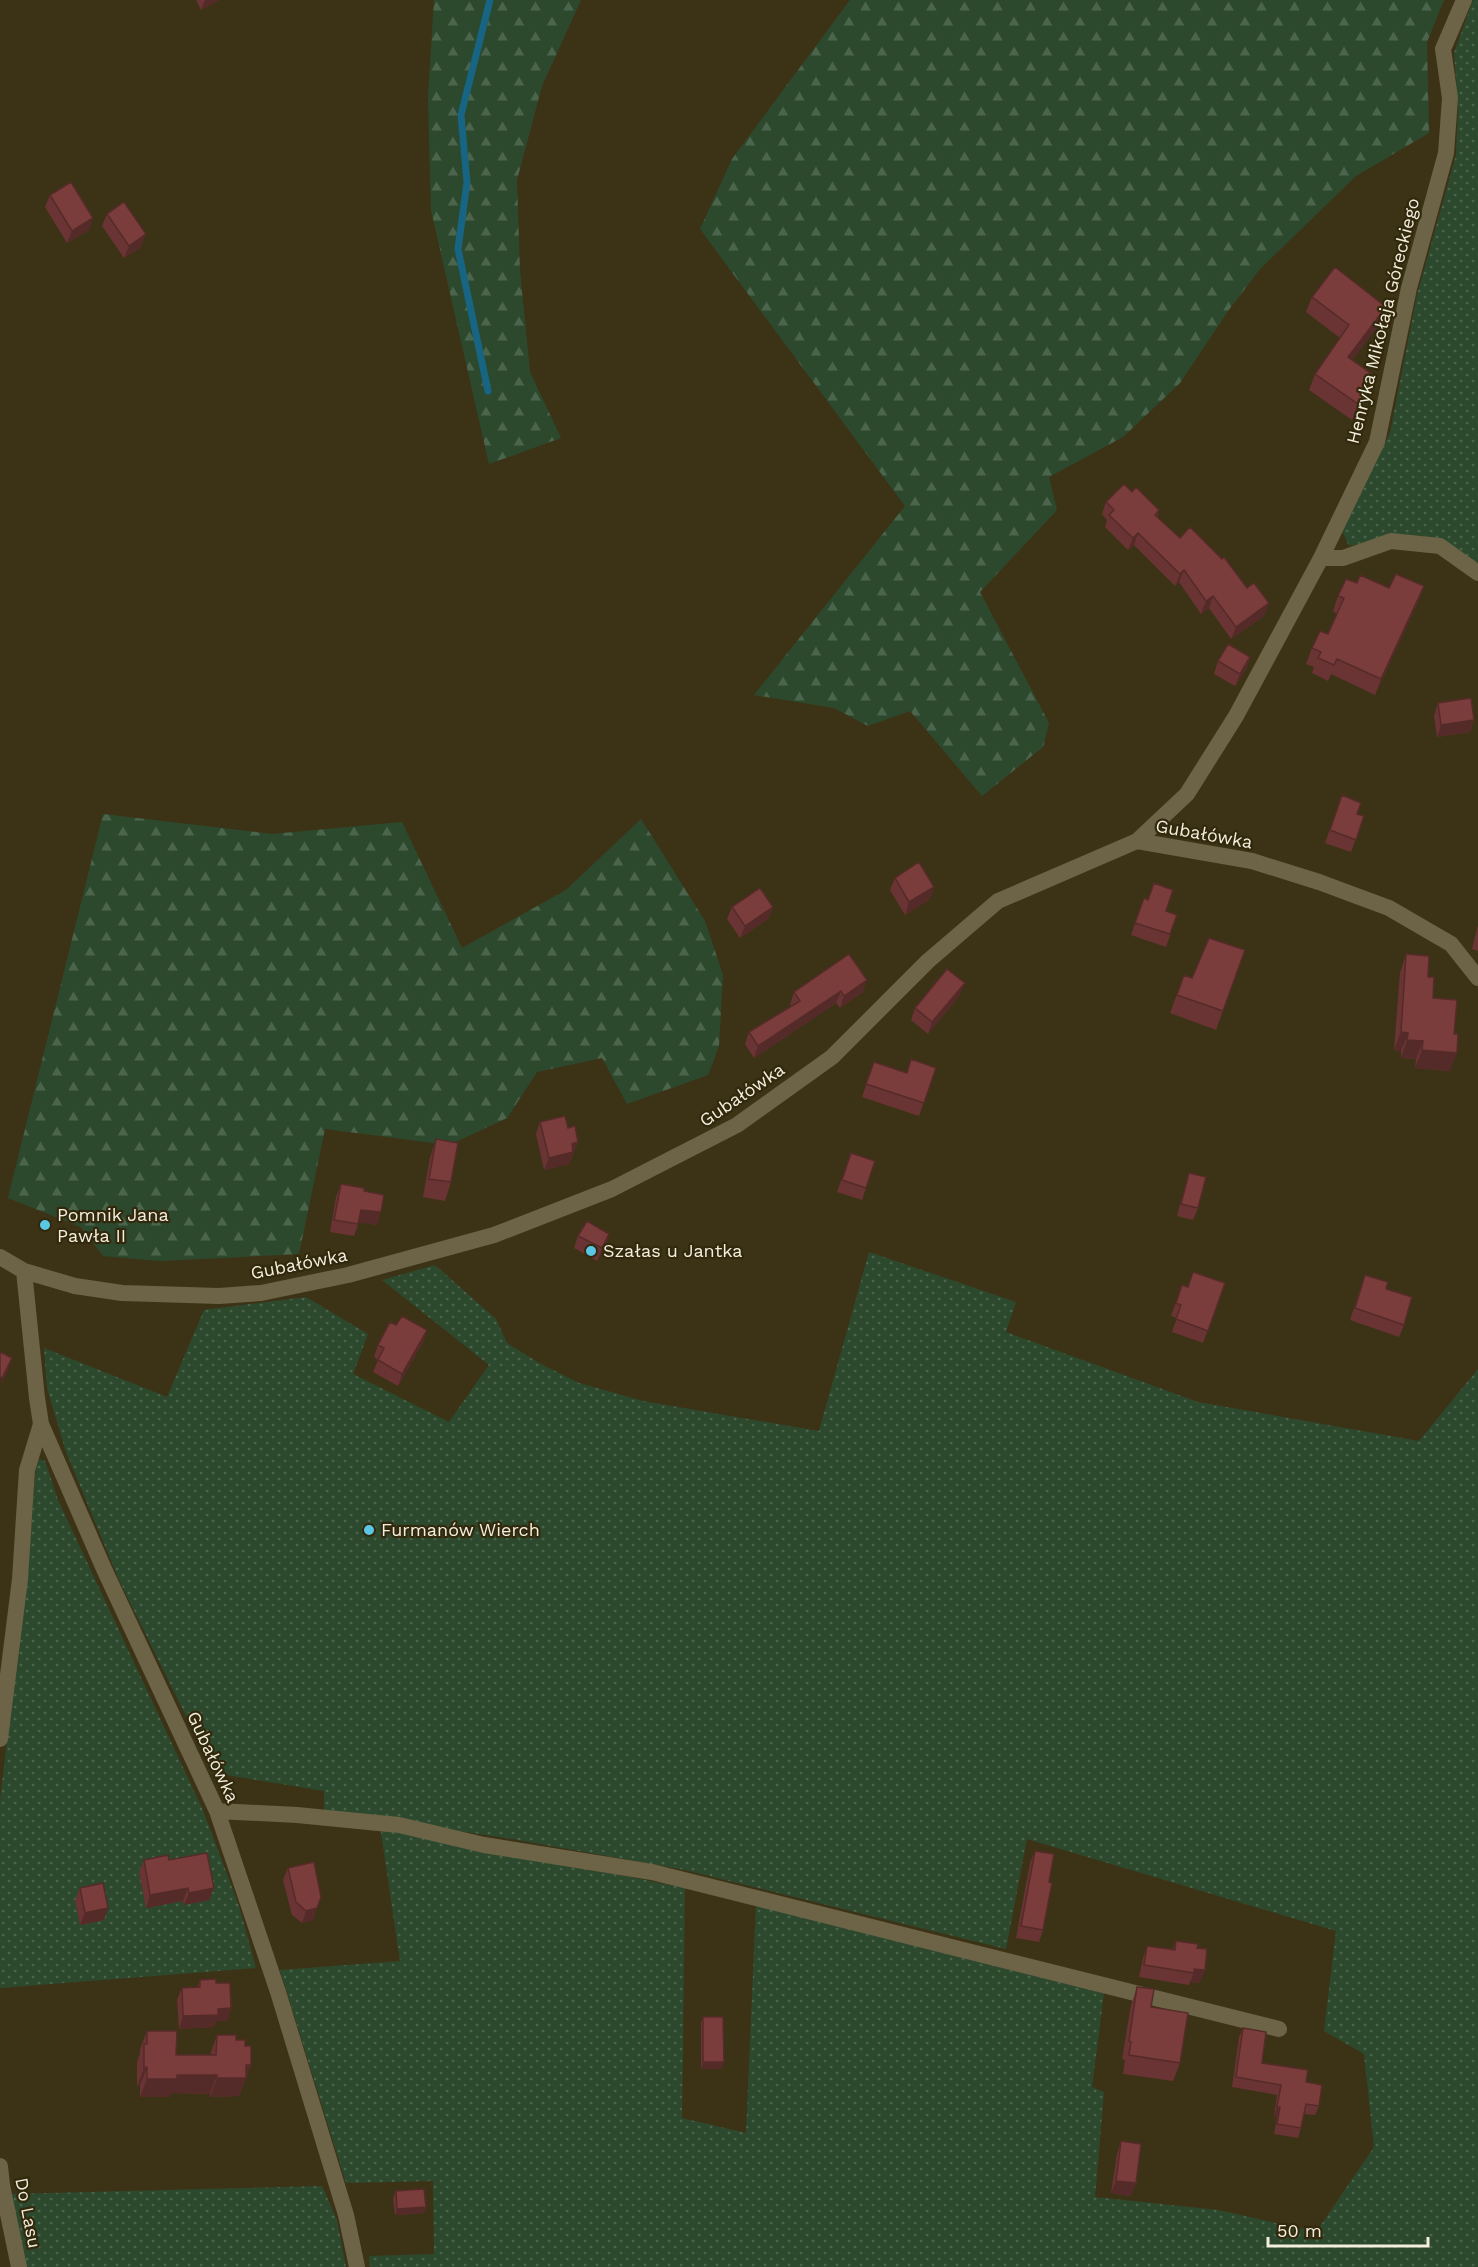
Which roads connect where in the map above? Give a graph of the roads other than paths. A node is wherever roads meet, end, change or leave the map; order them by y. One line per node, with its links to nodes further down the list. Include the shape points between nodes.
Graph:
1 (1464, 0): 2 (street, Henryka Mikołaja Góreckiego, via 1443,49 1450,98 1446,153 1409,288 1377,442)
2 (1322, 558): 3 (street, via 1343,558 1391,541 1440,546); 4 (street, Henryka Mikołaja Góreckiego, via 1236,716 1187,794)
3 (1478, 573)
4 (1137, 841): 5 (street, Gubałówka, via 1252,861 1389,908 1451,944); 7 (street, Gubałówka, via 998,901 928,961 832,1057 737,1125 612,1189 505,1231 387,1266 250,1294 122,1293 75,1286)
5 (1478, 978)
6 (0, 1257): 7 (street)
7 (24, 1272): 8 (street, Gubałówka)
8 (41, 1424): 9 (street, via 27,1470 20,1579); 10 (street, Gubałówka)
9 (0, 1739)
10 (217, 1810): 11 (street, via 399,1825 484,1845 652,1872); 14 (street, Gubałówka, via 278,1992 346,2215)
11 (1279, 2029)
12 (0, 2166): 13 (street, Do Lasu)
13 (19, 2267)
14 (357, 2267)

